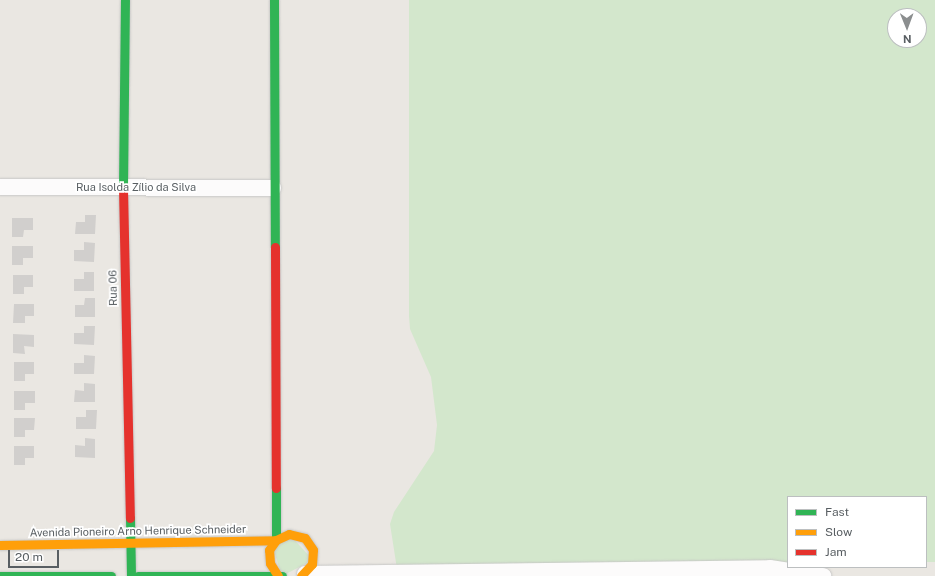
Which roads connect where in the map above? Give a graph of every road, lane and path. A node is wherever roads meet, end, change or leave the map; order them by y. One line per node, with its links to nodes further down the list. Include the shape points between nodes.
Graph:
1 (125, 0): 4 (street, Rua 06)
2 (274, 0): 5 (street)
3 (0, 187): 4 (street, Rua Isolda Zílio da Silva)
4 (123, 187): 5 (street, Rua Isolda Zílio da Silva); 7 (street, Rua 06)
5 (273, 188): 6 (street)
6 (276, 540): 7 (street, Avenida Pioneiro Arno Henrique Schneider); 10 (street, via 269,556); 11 (street, Avenida Pioneiro Arno Henrique Schneider, via 289,534 308,542 314,556)
7 (130, 544): 8 (street, Avenida Pioneiro Arno Henrique Schneider); 14 (street, Rua 06)
8 (0, 545)
9 (816, 574): 11 (street, via 770,568)
10 (279, 575): 15 (street)
11 (304, 575)
12 (0, 576): 13 (street)
13 (111, 576)
14 (131, 576)
15 (138, 576)

